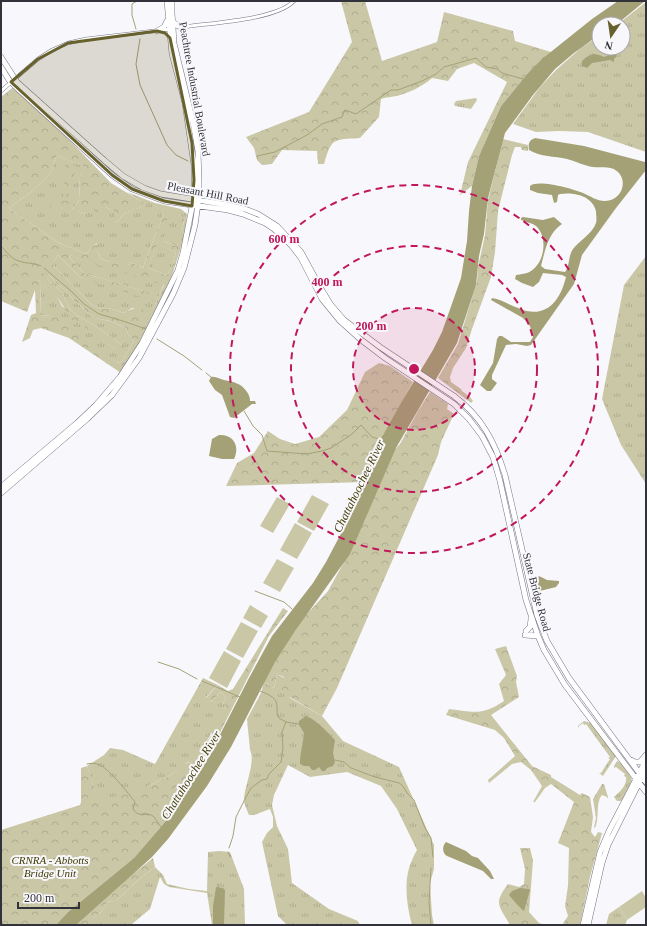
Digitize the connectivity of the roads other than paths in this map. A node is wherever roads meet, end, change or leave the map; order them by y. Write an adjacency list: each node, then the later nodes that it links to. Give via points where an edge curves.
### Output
1 (167, 1): 4 (highway, Peachtree Industrial Boulevard)
2 (172, 1): 4 (highway, Peachtree Industrial Boulevard)
3 (294, 1): 5 (street, via 280,11)
4 (170, 20): 5 (highway); 6 (highway, Peachtree Industrial Boulevard); 7 (highway, via 166,26)
5 (183, 27): 6 (street)
6 (171, 29): 7 (street); 8 (highway, Peachtree Industrial Boulevard); 13 (highway, Peachtree Industrial Boulevard, via 197,143 199,181)
7 (157, 30): 8 (highway, via 166,33); 11 (street, via 77,40 45,54)
8 (170, 38): 13 (highway, Peachtree Industrial Boulevard, via 192,143)
9 (1, 57): 11 (highway, Pleasant Hill Road)
10 (1, 66): 11 (highway, Pleasant Hill Road)
11 (13, 80): 12 (street); 13 (highway, Pleasant Hill Road, via 123,176 155,192); 14 (highway, Pleasant Hill Road, via 119,181 152,198)
12 (1, 91)
13 (196, 200): 14 (highway, Peachtree Industrial Boulevard); 16 (highway, Pleasant Hill Road, via 245,209 277,226 301,252 320,287)
14 (195, 206): 15 (highway, Pleasant Hill Road, via 243,214 274,229 301,258); 19 (highway, Peachtree Industrial Boulevard, via 176,277 129,364 96,405); 20 (highway, Peachtree Industrial Boulevard, via 193,236 181,276 132,369 95,412)
15 (322, 299): 16 (highway, via 340,319); 18 (highway, Pleasant Hill Road, via 340,321 360,339)
16 (344, 320): 17 (highway, Pleasant Hill Road)
17 (439, 386): 24 (highway, State Bridge Road, via 464,404 483,425 492,440 505,475 538,614 547,641 569,678)
18 (434, 390): 21 (highway, State Bridge Road, via 469,419 493,457)
19 (1, 487)
20 (1, 493)
21 (531, 618): 22 (highway, State Bridge Road); 22 (highway, via 531,625 526,633)
22 (538, 636): 28 (highway, State Bridge Road, via 551,664 565,685)
23 (646, 755): 24 (highway, via 640,762)
24 (629, 759): 27 (highway, State Bridge Road)
25 (646, 760): 27 (highway)
26 (646, 769): 27 (highway)
27 (641, 774): 28 (highway); 29 (highway, State Bridge Road)
28 (637, 781): 30 (highway, State Bridge Road); 31 (highway); 32 (highway, via 608,831 600,852)
29 (646, 782)
30 (646, 793): 31 (highway, via 638,793)
31 (631, 799): 33 (highway, via 602,863)
32 (583, 925)
33 (588, 925)

